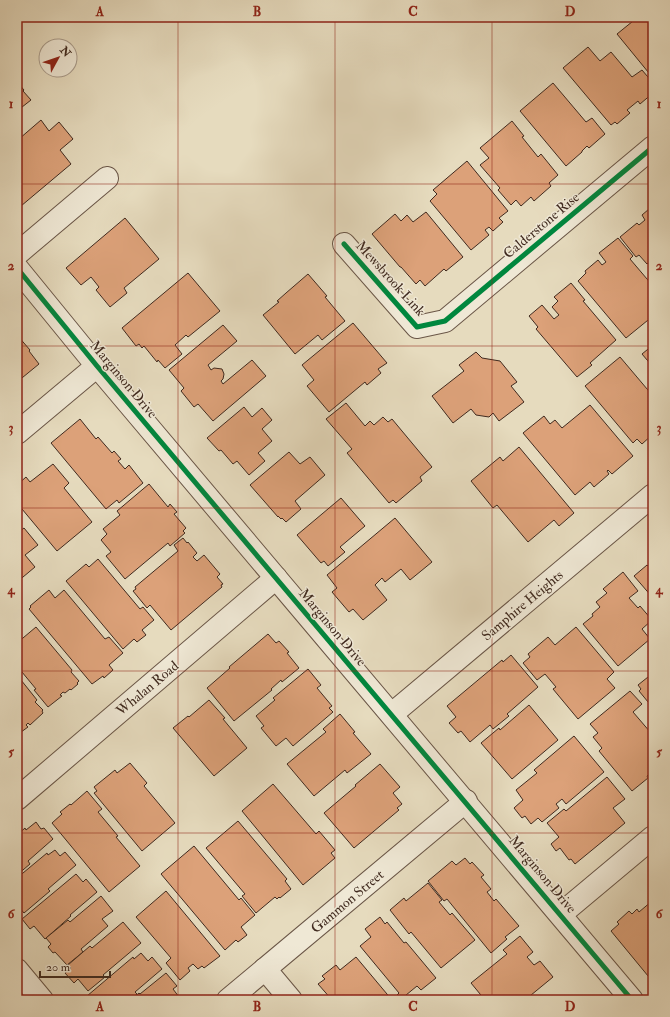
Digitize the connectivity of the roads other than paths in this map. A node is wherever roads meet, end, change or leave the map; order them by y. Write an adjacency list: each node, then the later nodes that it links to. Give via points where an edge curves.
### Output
1 (653, 147): 6 (street, Calderstone Rise)
2 (107, 178): 4 (street)
3 (344, 244): 6 (street, Mewsbrook Link, via 417,327)
4 (17, 254)
5 (17, 268): 7 (street, Marginson Drive)
6 (445, 322)
7 (97, 366): 8 (street); 10 (street, Marginson Drive)
8 (17, 433)
9 (653, 495): 11 (street, Samphire Heights)
10 (276, 578): 11 (street, Marginson Drive); 12 (street, Whalan Road)
11 (392, 714): 13 (street, Marginson Drive)
12 (17, 799)
13 (466, 801): 15 (street, Marginson Drive); 17 (street, Gammon Street)
14 (653, 837): 15 (street)
15 (561, 914): 21 (street, Marginson Drive)
16 (17, 970): 18 (street)
17 (265, 970): 19 (street, Gammon Street); 20 (street)
18 (42, 1000)
19 (228, 1000)
20 (291, 1000)
21 (632, 1000)

